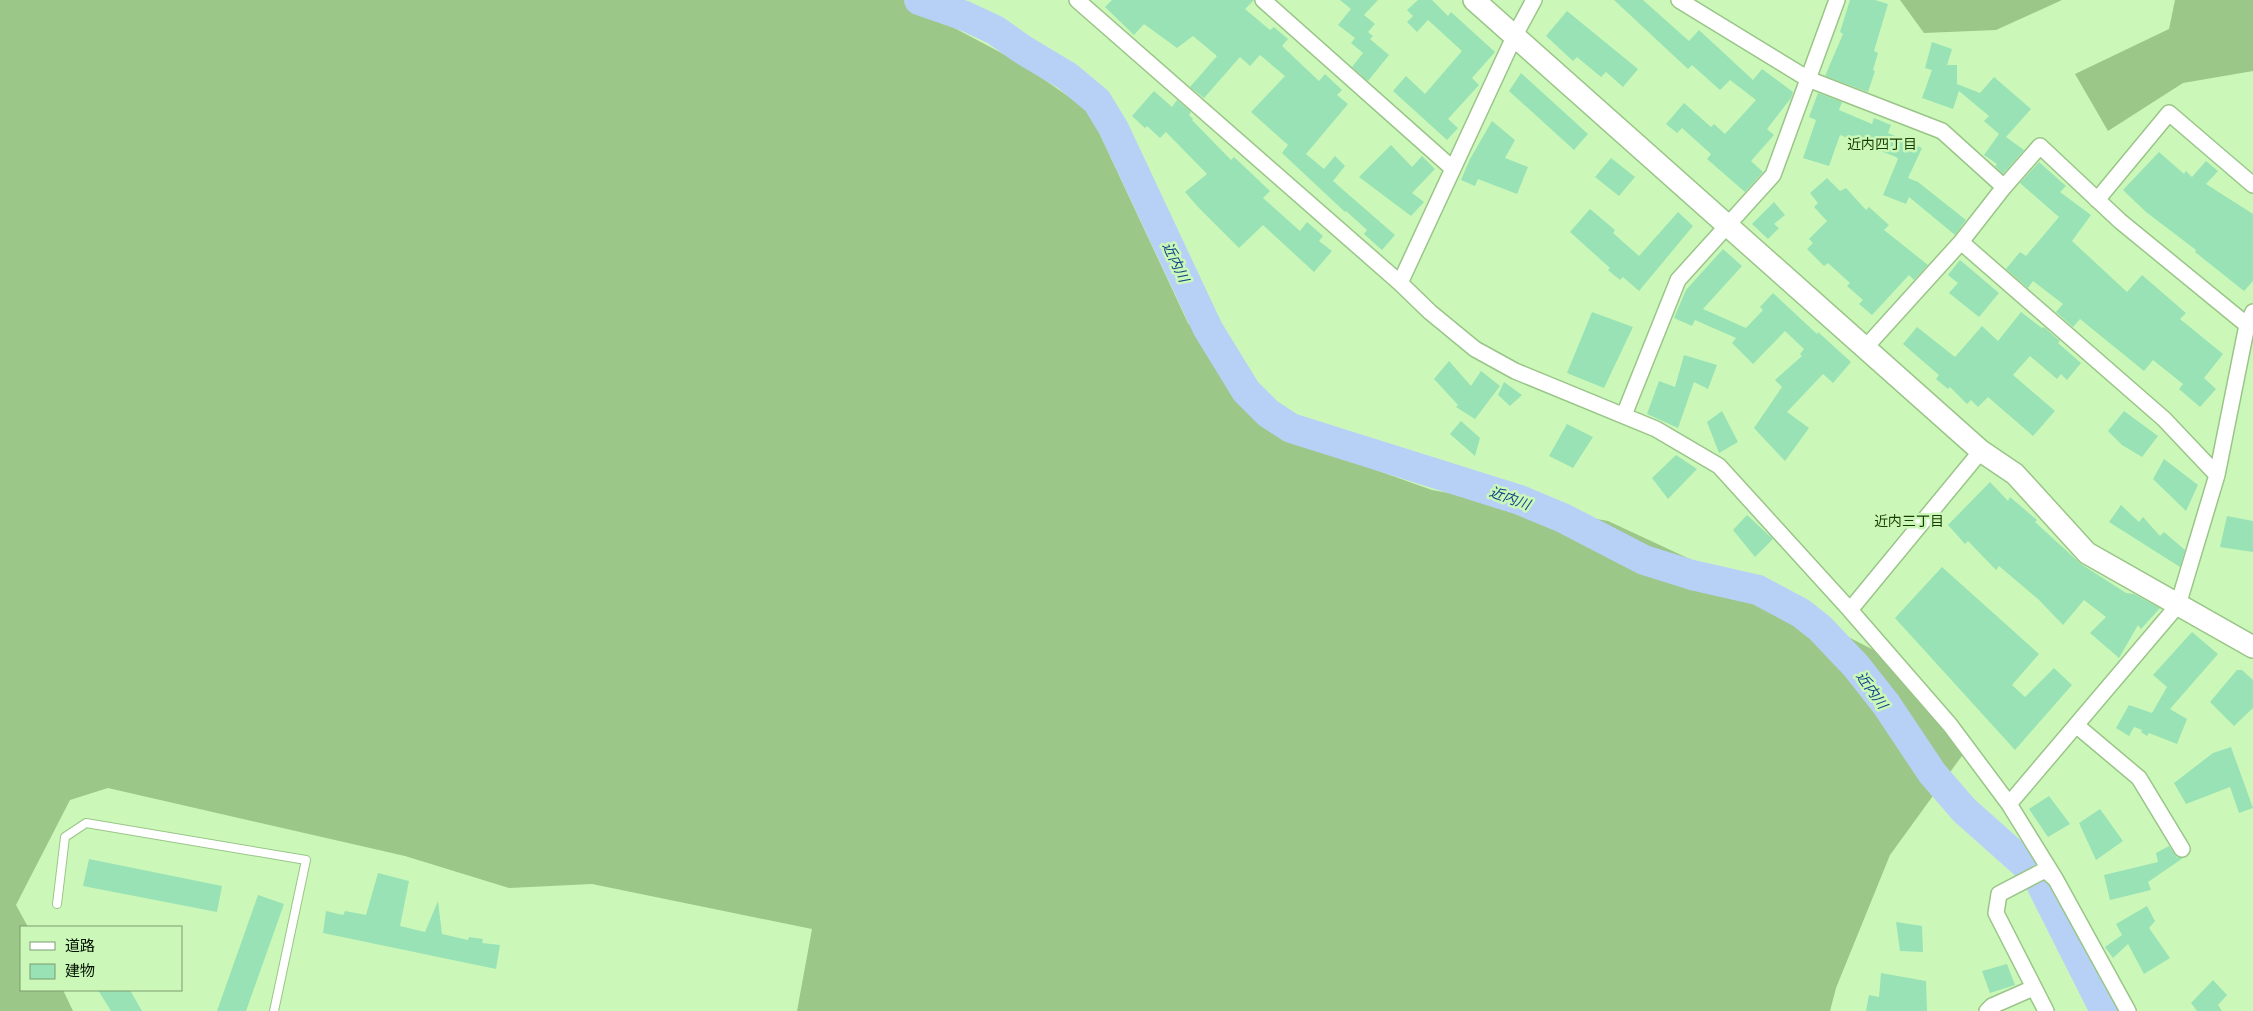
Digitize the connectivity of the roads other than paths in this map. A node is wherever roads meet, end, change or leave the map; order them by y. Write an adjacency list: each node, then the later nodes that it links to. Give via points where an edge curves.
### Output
1 (1077, 0): 15 (street)
2 (1263, 0): 9 (street)
3 (1474, 0): 7 (street)
4 (1534, 0): 7 (street)
5 (1679, 0): 8 (street)
6 (1837, 0): 8 (street)
7 (1515, 35): 9 (street); 13 (street)
8 (1808, 79): 11 (street, via 1942,131); 13 (street, via 1773,174)
9 (1452, 168): 15 (street)
10 (2253, 184): 12 (street, via 2169,113)
11 (2004, 187): 12 (street, via 2040,146); 14 (street)
12 (2097, 200): 16 (street)
13 (1727, 224): 17 (street); 18 (street, via 1678,280)
14 (1961, 242): 17 (street); 20 (street, via 2164,419)
15 (1400, 283): 18 (street, via 1475,349 1515,371)
16 (2250, 319): 20 (street)
17 (1865, 348): 19 (street)
18 (1624, 415): 22 (street, via 1656,428 1719,466)
19 (1981, 451): 21 (street, via 2015,474 2087,553); 22 (street)
20 (2217, 475): 21 (street)
21 (2178, 605): 23 (street); 24 (street)
22 (1850, 610): 25 (street, via 1950,725)
23 (2253, 647)
24 (2076, 725): 25 (street); 26 (street, via 2139,778)
25 (2008, 804): 27 (street)
26 (2182, 849)
27 (2050, 875): 29 (street, via 1999,894 1996,913); 33 (street)
28 (57, 904): 30 (lane, via 66,837 86,823 306,860)
29 (2034, 988): 31 (street); 32 (street)
30 (274, 1011)
31 (1987, 1011)
32 (2046, 1011)
33 (2128, 1011)

